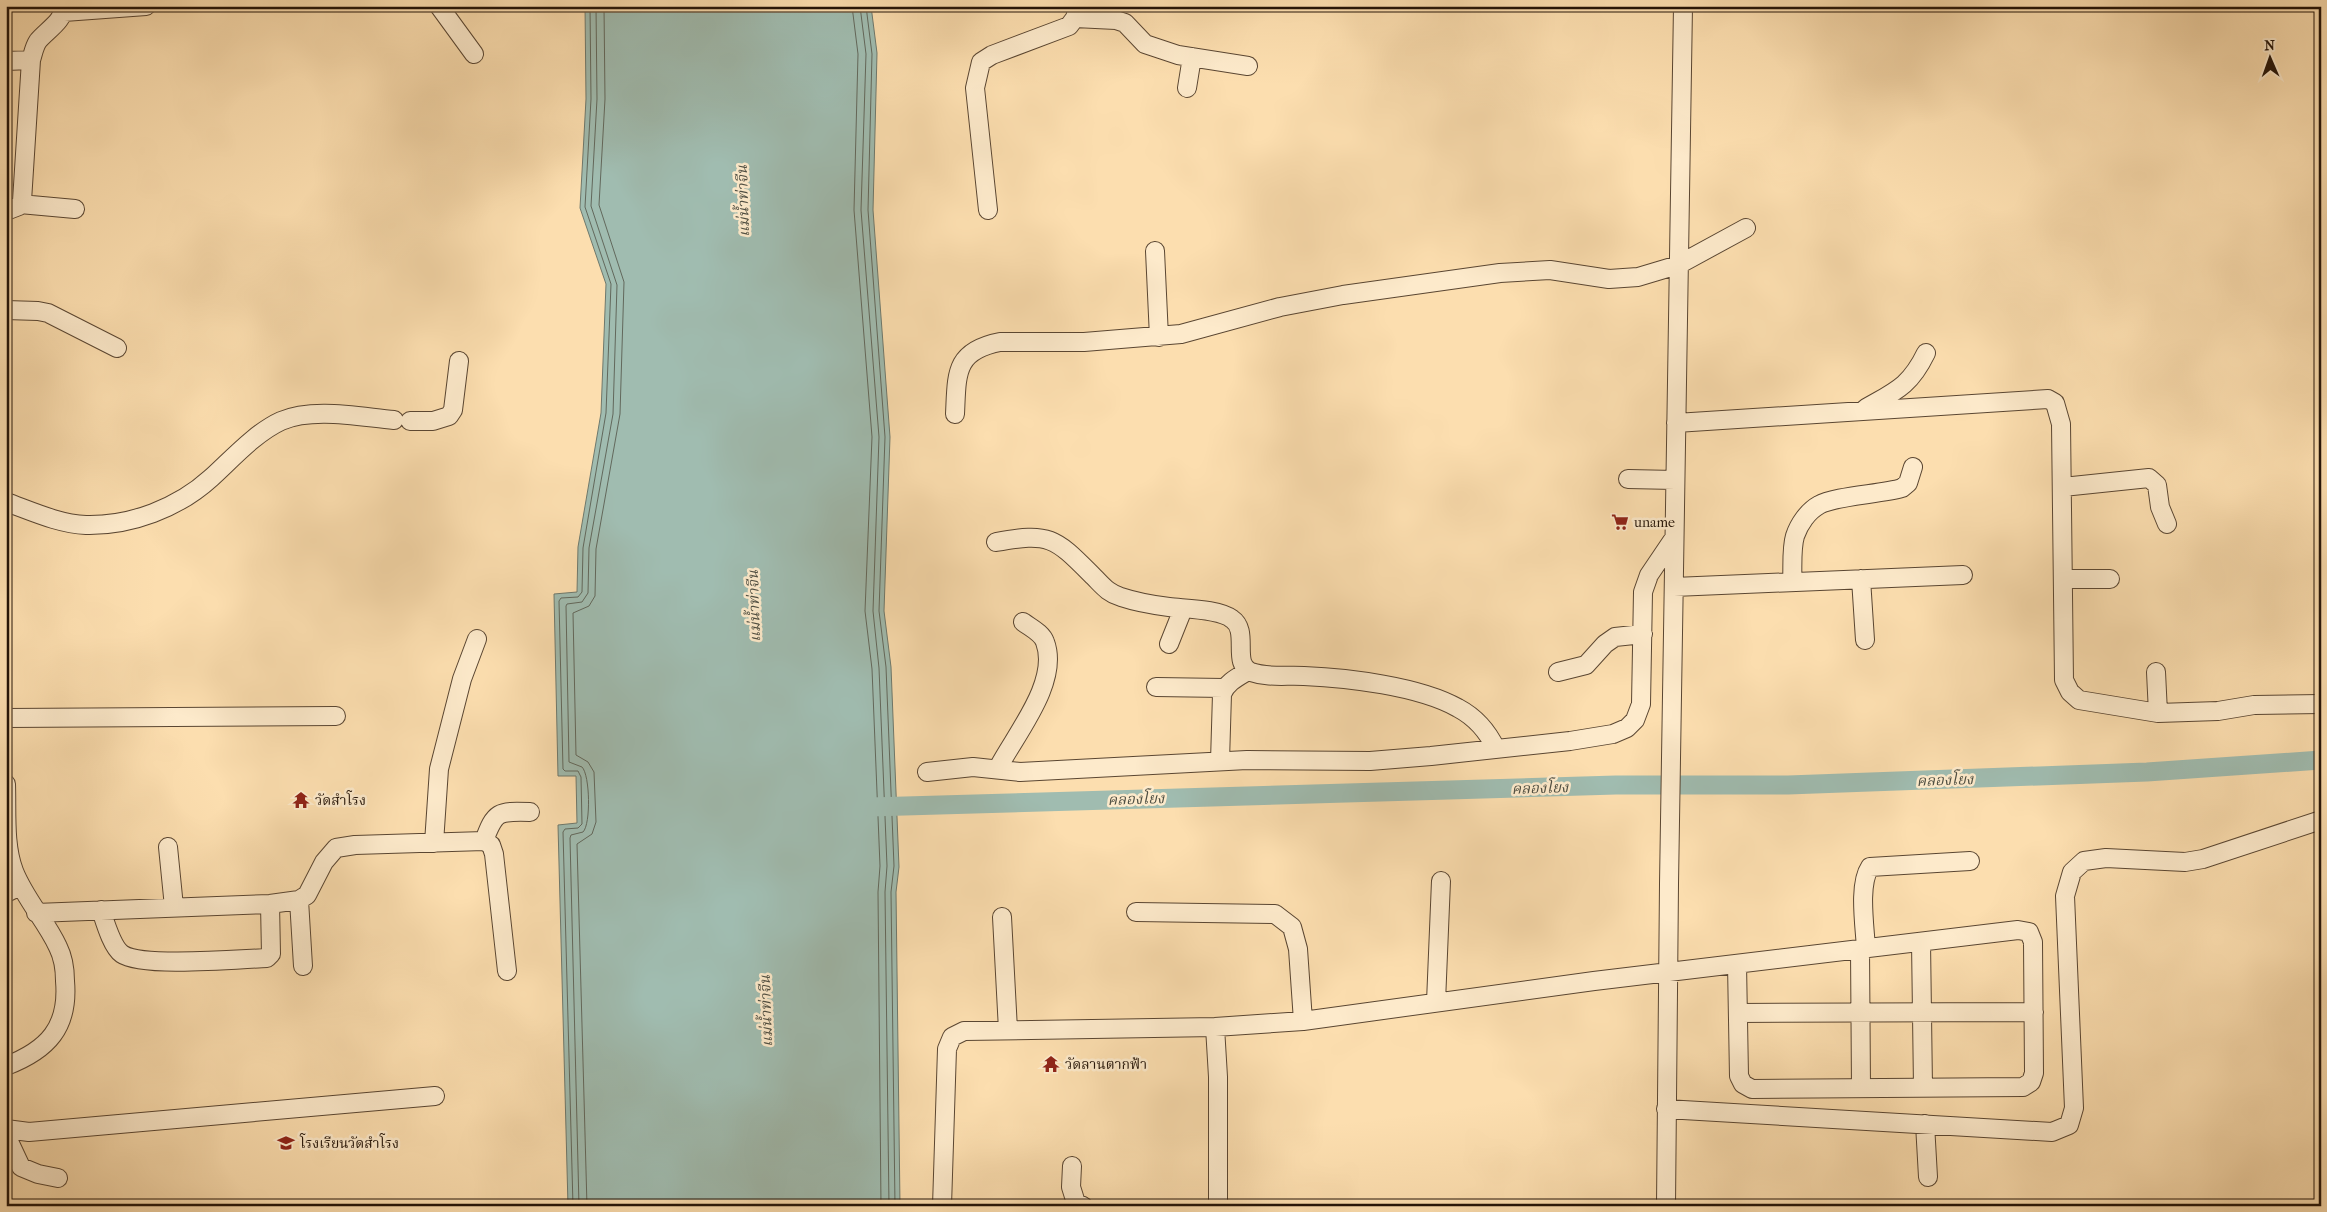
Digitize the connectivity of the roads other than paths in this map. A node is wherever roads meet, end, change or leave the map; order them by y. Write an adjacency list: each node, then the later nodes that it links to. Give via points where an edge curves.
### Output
1 (146, 6): 4 (street)
2 (439, 6): 6 (street)
3 (1683, 6): 17 (street)
4 (64, 9): 8 (street, via 60,20 36,44)
5 (1076, 12): 7 (street, via 1125,23 1146,44); 14 (street, via 1069,26 981,62 975,88)
6 (474, 54)
7 (1192, 57): 10 (street); 11 (street)
8 (31, 60): 9 (street); 12 (street)
9 (6, 61)
10 (1248, 66)
11 (1187, 88)
12 (13, 208): 13 (street)
13 (75, 209)
14 (988, 210)
15 (1746, 228): 17 (street)
16 (1155, 251): 19 (street)
17 (1678, 265): 19 (street, via 1622,279 1550,270 1500,273 1280,307); 25 (street)
18 (6, 310): 20 (street, via 48,313)
19 (1159, 337): 24 (street, via 1084,342 1000,342 978,347 963,361 957,378)
20 (117, 348)
21 (1926, 353): 23 (street, via 1909,381)
22 (459, 361): 30 (street, via 453,410 449,416 432,421 402,421 303,414 281,421 260,435 200,488 149,515 86,525 43,516)
23 (1863, 410): 25 (street); 29 (street, via 2048,399 2055,403 2062,424)
24 (955, 414)
25 (1676, 423): 28 (street)
26 (1913, 467): 38 (street, via 1908,483 1902,488 1832,501 1809,513 1795,537)
27 (1628, 479): 28 (street)
28 (1675, 480): 32 (street)
29 (2063, 487): 31 (street, via 2149,478 2157,485 2160,507); 36 (street)
30 (6, 502)
31 (2167, 524)
32 (1674, 538): 39 (street); 42 (street, via 1649,575 1643,592)
33 (996, 542): 40 (street, via 1028,536 1042,537 1061,545 1107,591 1121,597)
34 (1963, 575): 35 (street)
35 (1861, 579): 38 (street); 44 (street)
36 (2063, 579): 37 (street); 52 (street, via 2064,680 2070,692 2080,700)
37 (2110, 579)
38 (1792, 582): 39 (street)
39 (1674, 587): 81 (street)
40 (1182, 609): 45 (street); 46 (street, via 1218,613 1232,619 1241,630 1242,663)
41 (1023, 622): 57 (street, via 1038,632 1045,642 1048,662 1042,691)
42 (1643, 634): 47 (street, via 1615,637 1586,665); 55 (street, via 1642,704 1635,720 1627,728 1613,734 1570,741)
43 (478, 639): 64 (street, via 462,679 439,769)
44 (1865, 640)
45 (1169, 644)
46 (1248, 671): 50 (street); 55 (street, via 1264,676 1351,680 1439,698 1475,720 1489,734)
47 (1558, 672)
48 (2156, 672): 52 (street)
49 (1156, 687): 50 (street)
50 (1224, 688): 56 (street)
51 (2321, 704): 52 (street, via 2254,705 2218,711)
52 (2158, 713)
53 (336, 716): 54 (street)
54 (6, 718)
55 (1496, 749): 56 (street, via 1370,761)
56 (1220, 761): 57 (street, via 1029,771)
57 (998, 768): 58 (street)
58 (927, 772)
59 (6, 784): 61 (street)
60 (530, 812): 63 (street, via 500,813 491,822)
61 (7, 813): 68 (street, via 14,870)
62 (2321, 820): 95 (street, via 2203,859 2185,862 2106,858 2084,861 2072,872 2066,896 2074,1108 2069,1125 2052,1132)
63 (484, 841): 64 (street); 80 (street, via 491,845 494,854)
64 (434, 843): 69 (street, via 336,848)
65 (168, 847): 71 (street)
66 (1970, 861): 77 (street, via 1870,867 1865,874)
67 (1440, 881): 82 (street)
68 (13, 890): 74 (street)
69 (299, 900): 70 (street); 79 (street)
70 (270, 904): 71 (street); 72 (street, via 271,954 267,958 144,961 122,954 109,934)
71 (174, 907): 72 (street)
72 (101, 910): 74 (street)
73 (1136, 912): 87 (street, via 1275,914 1292,927 1298,949)
74 (36, 913): 90 (street, via 58,948 65,973 64,1014 54,1034 41,1047 28,1057)
75 (1002, 917): 89 (street)
76 (1921, 942): 77 (street); 83 (street, via 2018,930 2029,932 2033,942); 85 (street)
77 (1863, 949): 78 (street); 84 (street)
78 (1737, 964): 81 (street); 86 (street)
79 (303, 966)
80 (507, 971)
81 (1668, 973): 82 (street); 94 (street)
82 (1436, 1002): 87 (street)
83 (2034, 1012): 85 (street); 91 (street, via 2034,1072 2031,1082 2024,1086)
84 (1861, 1013): 85 (street); 86 (street); 92 (street)
85 (1922, 1013): 91 (street)
86 (1738, 1014): 92 (street, via 1739,1076 1743,1084 1752,1089)
87 (1303, 1021): 88 (street)
88 (1214, 1027): 89 (street); 104 (street, via 1218,1077)
89 (1008, 1030): 101 (street, via 964,1031 952,1037 947,1049)
90 (6, 1066)
91 (1923, 1087): 92 (street)
92 (1861, 1088)
93 (435, 1096): 96 (street, via 29,1132)
94 (1666, 1109): 95 (street); 105 (street)
95 (1925, 1124): 99 (street)
96 (6, 1129)
97 (6, 1135): 100 (street, via 21,1167)
98 (1072, 1166): 102 (street, via 1071,1187 1076,1203)
99 (1928, 1177)
100 (58, 1178)
101 (942, 1206)
102 (1083, 1206)
103 (1206, 1206): 104 (street)
104 (1218, 1206)
105 (1666, 1206)

